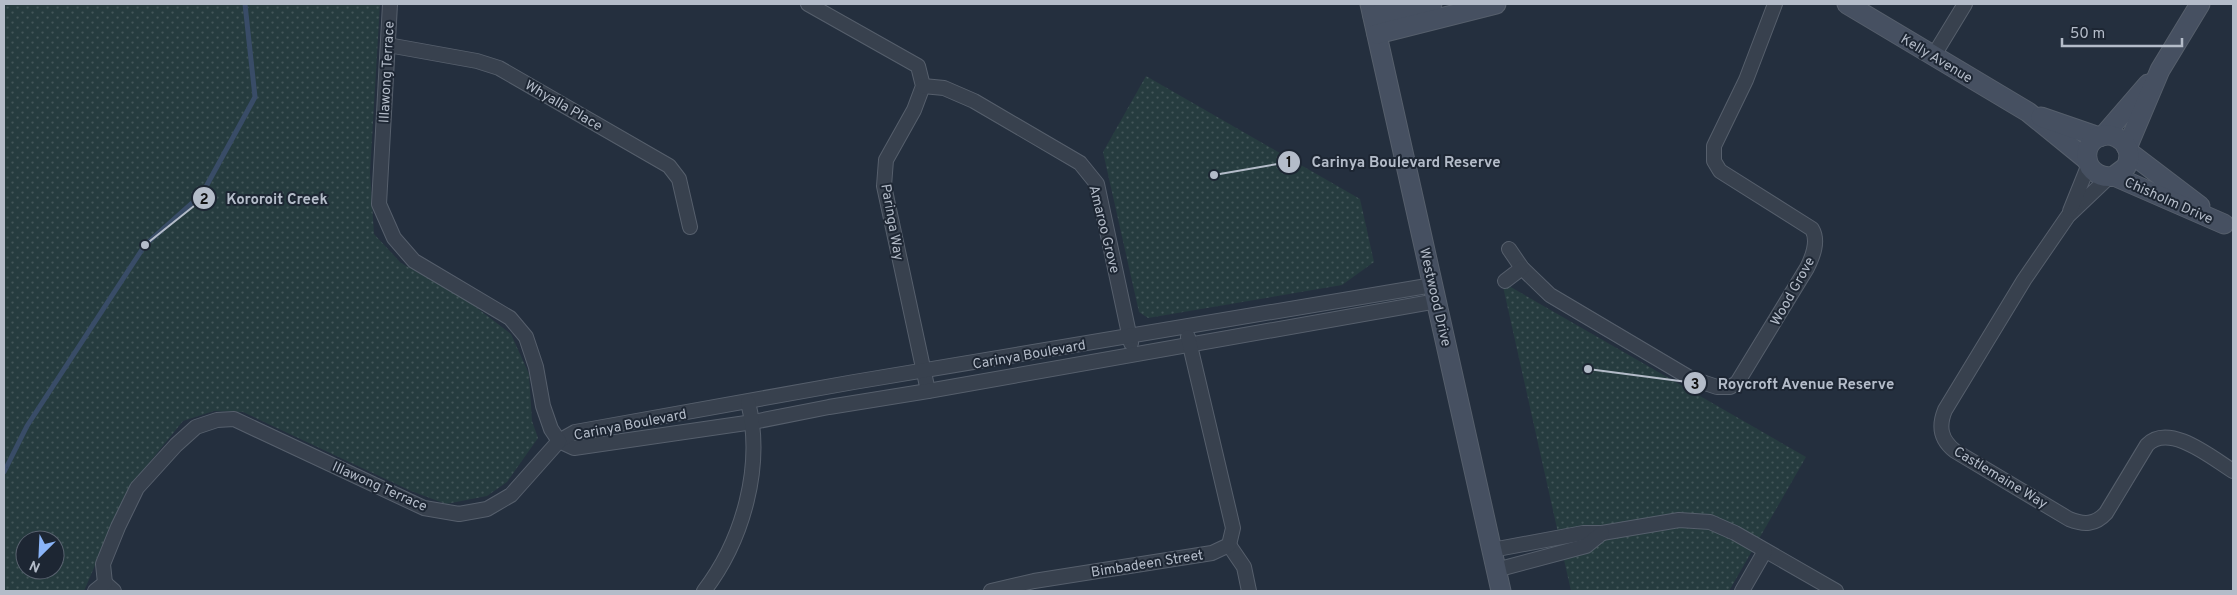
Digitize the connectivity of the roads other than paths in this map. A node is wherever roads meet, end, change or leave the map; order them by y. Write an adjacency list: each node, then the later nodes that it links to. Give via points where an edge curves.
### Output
1 (390, 4): 10 (street, Illawong Terrace)
2 (808, 4): 13 (street, via 918,66)
3 (1432, 4): 9 (street)
4 (1496, 4): 9 (street)
5 (1775, 4): 23 (street, Wood Grove, via 1746,80 1717,138 1713,156 1720,171 1812,229 1815,248 1807,268 1737,383 1717,387 1690,378 1564,304 1542,289)
6 (1847, 4): 11 (street, Kelly Avenue)
7 (1965, 4): 11 (street)
8 (2200, 4): 12 (street)
9 (1373, 18): 25 (street, Westwood Drive)
10 (388, 45): 20 (street, Whyalla Place, via 499,68 669,166 679,179); 34 (street, Illawong Terrace, via 379,204 394,238 414,261 510,318 526,337 550,429)
11 (1934, 55): 14 (street, Kelly Avenue)
12 (2160, 70): 15 (street); 16 (street)
13 (923, 86): 27 (street, Amaroo Grove, via 944,88 974,101 1080,162 1097,184); 30 (street, Paringa Way, via 914,110 886,160 884,186)
14 (2028, 112): 15 (street, Kelly Avenue); 17 (street, Kelly Avenue)
15 (2101, 136): 16 (street, via 2119,138); 17 (street, via 2090,144)
16 (2128, 150): 18 (street, via 2126,167); 21 (street, Chisholm Drive)
17 (2088, 162): 18 (street, via 2097,174); 19 (street, Castlemaine Way)
18 (2112, 176): 19 (street, Castlemaine Way); 21 (street, Chisholm Drive)
19 (2068, 216): 35 (street, Castlemaine Way, via 2024,280 1945,410 1941,430 1946,443 2065,516 2085,524 2097,521 2106,513 2147,445 2155,438 2164,436 2180,440)
20 (690, 227)
21 (2228, 227)
22 (1509, 249): 23 (street, Wood Grove)
23 (1522, 268): 24 (street)
24 (1505, 282)
25 (1435, 293): 26 (street, Carinya Boulevard); 28 (street, Carinya Boulevard); 38 (street, Westwood Drive)
26 (1186, 327): 27 (street, Carinya Boulevard); 28 (street)
27 (1130, 336): 29 (street, Amaroo Grove); 30 (street, Carinya Boulevard)
28 (1190, 345): 29 (street, Carinya Boulevard); 37 (street, via 1233,528)
29 (1133, 355): 31 (street, Carinya Boulevard)
30 (924, 372): 31 (street, Paringa Way); 32 (street, Carinya Boulevard)
31 (928, 391): 33 (street, Carinya Boulevard)
32 (748, 402): 33 (street); 34 (street, Carinya Boulevard, via 575,432)
33 (753, 422): 34 (street, Carinya Boulevard, via 574,448); 43 (street, via 750,483 735,539)
34 (559, 441): 42 (street, Illawong Terrace, via 511,495 487,509 459,514 424,508 234,420 217,420 196,427 137,488 104,564)
35 (2233, 471)
36 (1602, 533): 38 (street, via 1583,533); 39 (street, via 1679,520 1710,522); 40 (street, via 1586,546)
37 (1230, 545): 41 (street, Bimbadeen Street, via 1212,553); 45 (street, via 1244,567)
38 (1492, 550): 40 (street, Westwood Drive)
39 (1766, 551): 47 (street); 48 (street)
40 (1496, 570): 46 (street, Westwood Drive)
41 (1035, 586): 44 (street, Bimbadeen Street)
42 (105, 588)
43 (704, 591)
44 (991, 591)
45 (1249, 591)
46 (1501, 591)
47 (1742, 591)
48 (1836, 591)

